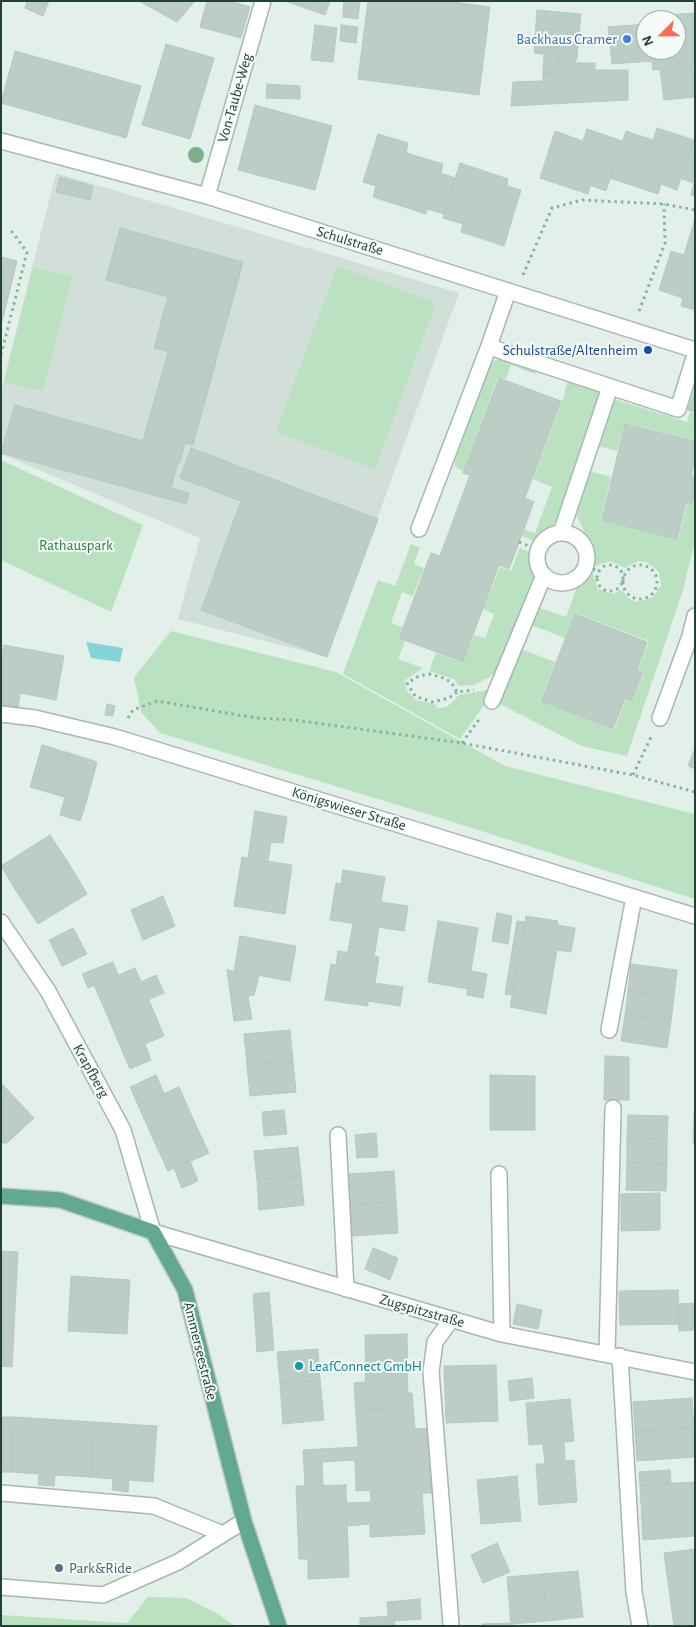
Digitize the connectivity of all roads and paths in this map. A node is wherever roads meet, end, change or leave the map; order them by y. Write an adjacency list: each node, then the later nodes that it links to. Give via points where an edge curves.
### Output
1 (263, 1): 3 (street, Von-Taube-Weg)
2 (1, 141): 3 (street, Schulstraße)
3 (207, 196): 7 (street, Schulstraße)
4 (664, 204): 5 (path); 7 (path, via 582,200 552,208); 8 (path, via 665,243)
5 (695, 210)
6 (10, 229): 11 (path, via 27,252)
7 (512, 292): 8 (street, Schulstraße); 9 (street)
8 (632, 330): 10 (street, Schulstraße)
9 (489, 346): 13 (street); 14 (street)
10 (695, 350)
11 (1, 355)
12 (695, 355): 13 (street, via 678,409)
13 (610, 387): 15 (street)
14 (419, 529)
15 (561, 533): 17 (street, via 549,536); 18 (street, via 577,537 584,545)
16 (519, 542): 17 (path)
17 (538, 550): 19 (street, via 536,559)
18 (593, 569): 19 (street, via 561,584); 20 (path, via 614,565 619,569); 20 (path, via 606,590 613,590)
19 (544, 575): 23 (street)
20 (622, 582): 20 (path, via 629,595 643,599 650,595 657,582 651,568 644,565 629,568)
21 (695, 616): 22 (street)
22 (692, 637): 27 (street)
23 (505, 673): 24 (path, via 492,683); 25 (street)
24 (457, 692): 24 (path, via 451,682 441,677 419,676 408,683 415,696 432,702 450,698)
25 (492, 701): 29 (path)
26 (1, 714): 28 (street, Königswieser Straße, via 35,718)
27 (660, 718): 30 (path)
28 (115, 737): 29 (path, via 133,710 157,701 256,718 294,720); 32 (street, Königswieser Straße)
29 (462, 743): 30 (path)
30 (633, 775): 31 (path)
31 (695, 792)
32 (634, 897): 33 (street, Königswieser Straße); 35 (street)
33 (695, 916)
34 (1, 922): 40 (street, Krapfberg, via 48,991 123,1130)
35 (610, 1030)
36 (613, 1108): 44 (street)
37 (338, 1135): 41 (street)
38 (499, 1174): 43 (street)
39 (1, 1196): 40 (main road, via 60,1200)
40 (153, 1232): 41 (street, Zugspitzstraße); 47 (main road, Ammerseestraße, via 184,1290)
41 (346, 1289): 42 (street, Zugspitzstraße)
42 (451, 1320): 43 (street, Zugspitzstraße); 50 (street, via 435,1342 431,1372)
43 (502, 1334): 44 (street, Zugspitzstraße)
44 (614, 1355): 45 (street, Zugspitzstraße); 52 (street, via 634,1592)
45 (695, 1372)
46 (1, 1493): 48 (street, via 154,1506)
47 (244, 1521): 48 (street); 51 (main road, Ammerseestraße)
48 (223, 1534): 49 (street, via 178,1562 103,1595)
49 (1, 1587)
50 (451, 1624)
51 (279, 1626)
52 (640, 1626)

